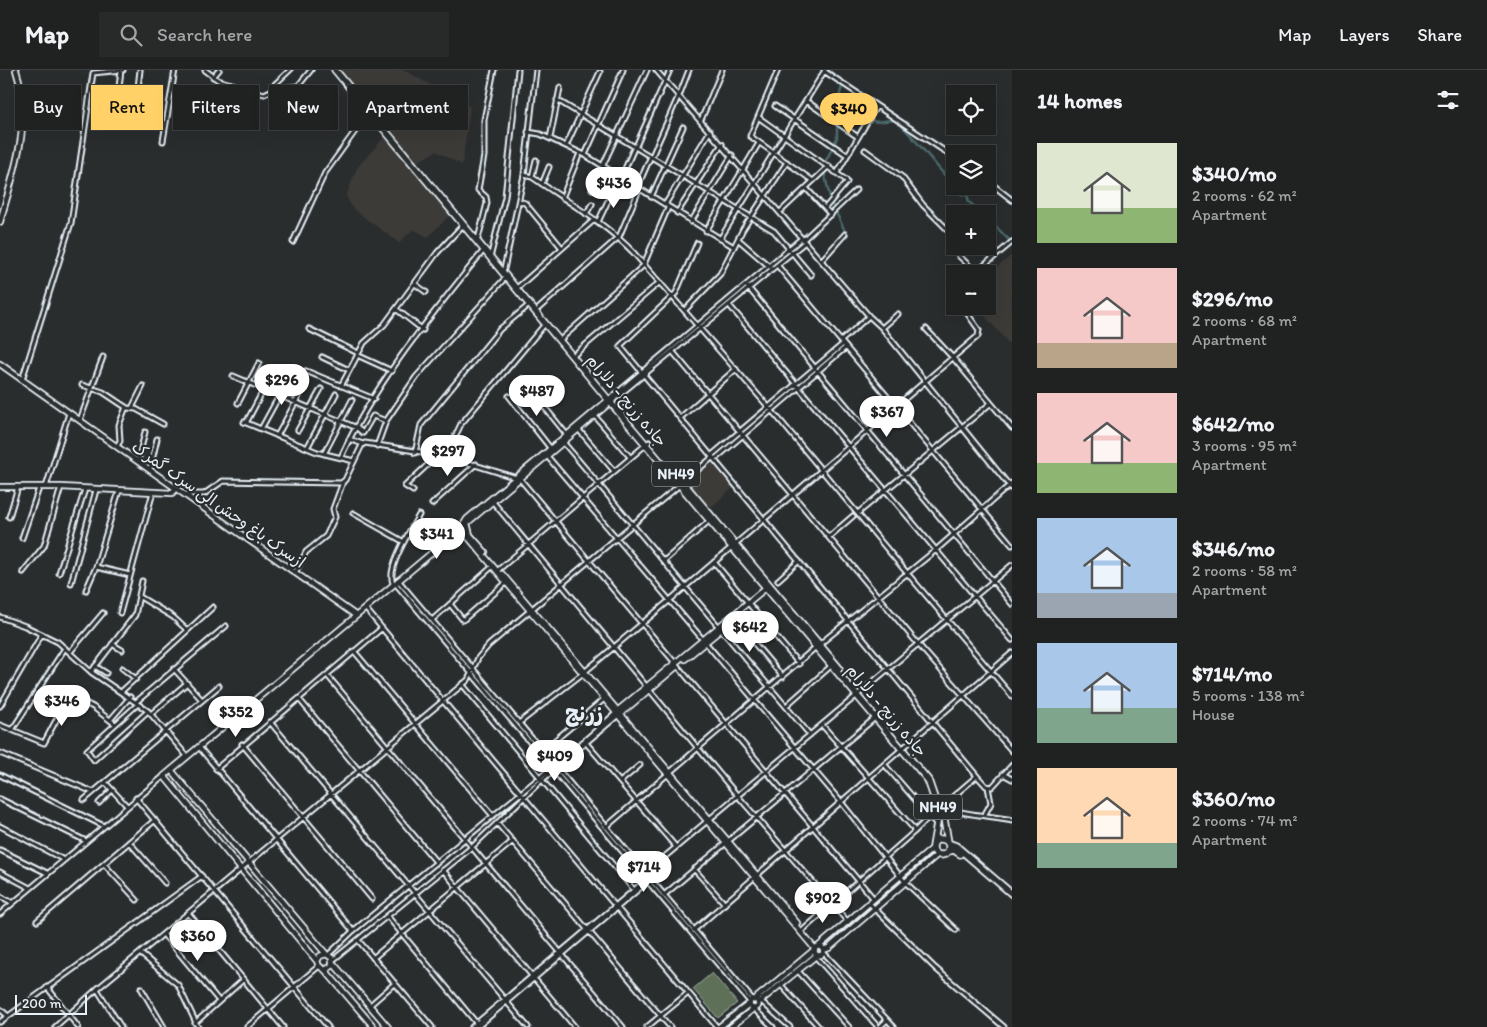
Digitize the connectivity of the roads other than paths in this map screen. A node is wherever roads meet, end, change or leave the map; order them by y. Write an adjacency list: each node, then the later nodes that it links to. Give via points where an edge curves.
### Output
1 (16, 70): 103 (main road, via 22,104 22,129 12,184)
2 (122, 70): 24 (street); 173 (street, via 93,73 71,223)
3 (140, 70): 25 (street)
4 (175, 70): 50 (street)
5 (205, 70): 22 (street)
6 (219, 70): 22 (street)
7 (290, 70): 26 (street)
8 (312, 70): 27 (street)
9 (335, 70): 28 (highway, جاده زرنج - دلارام / NH49)
10 (494, 70): 110 (street, via 484,120 484,156 478,190 487,202)
11 (518, 70): 122 (street, via 504,197)
12 (536, 70): 45 (street)
13 (623, 70): 40 (street)
14 (647, 70): 46 (street)
15 (656, 70): 23 (street)
16 (670, 70): 23 (street)
17 (689, 70): 31 (street)
18 (722, 70): 39 (street)
19 (778, 70): 37 (street)
20 (824, 70): 33 (street); 35 (street)
21 (600, 72): 36 (street)
22 (213, 77): 30 (street, via 264,94)
23 (666, 80): 31 (street); 54 (street)
24 (120, 85)
25 (138, 85)
26 (275, 85)
27 (299, 85)
28 (348, 86)
29 (560, 88): 32 (street)
30 (269, 92)
31 (679, 95): 39 (street); 61 (street)
32 (557, 100): 36 (street); 48 (street)
33 (806, 101): 38 (street); 49 (street)
34 (776, 106): 38 (street)
35 (876, 106): 49 (street); 57 (street)
36 (580, 114): 40 (street); 53 (street)
37 (758, 117): 47 (street); 51 (street, via 750,136)
38 (795, 118): 47 (street); 59 (street)
39 (701, 120): 44 (street)
40 (599, 124): 46 (street); 60 (street)
41 (683, 127): 65 (street)
42 (355, 130): 114 (street, via 324,173)
43 (385, 130): 67 (highway, جاده زرنج - دلارام / NH49)
44 (710, 131): 52 (street); 73 (street)
45 (528, 132): 48 (street); 72 (street)
46 (618, 135): 54 (street); 69 (street)
47 (784, 136): 56 (street); 66 (street)
48 (550, 138): 53 (street)
49 (858, 138): 59 (street)
50 (163, 141)
51 (759, 143): 56 (street); 70 (street)
52 (722, 144): 62 (street); 78 (street)
53 (566, 146): 58 (street)
54 (635, 146): 61 (street); 75 (street)
55 (865, 150): 106 (street, via 902,177)
56 (773, 152): 64 (street); 77 (street)
57 (946, 152)
58 (580, 153): 60 (street); 89 (street)
59 (847, 155): 71 (street)
60 (585, 156): 69 (street)
61 (652, 156): 65 (street); 84 (street)
62 (732, 156): 70 (street); 86 (street)
63 (536, 160): 74 (street)
64 (787, 162): 76 (street); 87 (street)
65 (666, 165): 73 (street); 88 (street)
66 (829, 166): 71 (street); 76 (street)
67 (416, 167): 105 (highway, جاده زرنج - دلارام / NH49); 110 (highway, جاده زرنج - دلارام / NH49)
68 (549, 167): 79 (street)
69 (603, 167): 75 (street); 83 (street)
70 (743, 168): 77 (street); 92 (street)
71 (837, 173): 95 (street, via 847,182)
72 (524, 175): 74 (street); 91 (street)
73 (683, 175): 78 (street); 94 (street, via 666,203)
74 (532, 177): 79 (street)
75 (621, 178): 84 (street)
76 (813, 181): 82 (street)
77 (755, 182): 87 (street); 96 (street)
78 (696, 183): 86 (street); 98 (street)
79 (542, 184): 89 (street)
80 (996, 187): 90 (street)
81 (614, 188): 102 (street)
82 (806, 188): 95 (street); 97 (street)
83 (592, 189)
84 (638, 189): 88 (street); 109 (street)
85 (856, 190): 100 (street)
86 (710, 192): 92 (street); 104 (street)
87 (766, 195): 97 (street); 101 (street)
88 (652, 197): 94 (street)
89 (562, 198): 99 (street)
90 (1012, 200)
91 (519, 201): 118 (street, via 525,203); 130 (street)
92 (723, 201): 96 (street); 107 (street)
93 (592, 204): 99 (street)
94 (668, 208): 98 (street); 125 (street)
95 (825, 208): 100 (street)
96 (738, 209): 101 (street); 111 (street)
97 (780, 212): 113 (street)
98 (677, 213): 104 (street)
99 (586, 214): 102 (street)
100 (831, 215): 113 (street)
101 (751, 218): 112 (street); 119 (street, via 774,231)
102 (596, 221): 109 (street); 118 (street)
103 (0, 222)
104 (691, 222): 107 (street)
105 (463, 225): 120 (highway, جاده زرنج - دلارام / NH49); 134 (street)
106 (946, 228)
107 (706, 231): 111 (street)
108 (845, 234): 124 (street)
109 (619, 237): 125 (street); 142 (street)
110 (478, 239): 122 (highway, جاده زرنج - دلارام / NH49)
111 (720, 239): 117 (street)
112 (739, 240): 117 (street); 129 (street)
113 (803, 240): 119 (street); 121 (street); 124 (street)
114 (293, 242)
115 (696, 243): 138 (street)
116 (1011, 243): 128 (street)
117 (734, 247): 143 (street, via 720,274)
118 (562, 248): 135 (street)
119 (790, 248): 121 (street); 129 (street)
120 (484, 250): 132 (highway, جاده زرنج - دلارام / NH49); 152 (street)
121 (793, 252): 126 (street); 131 (street)
122 (491, 254): 130 (highway, جاده زرنج - دلارام / NH49)
123 (959, 255): 127 (street)
124 (821, 261): 146 (street)
125 (644, 265): 133 (street); 153 (street)
126 (777, 265): 129 (street); 154 (street)
127 (968, 265)
128 (985, 265)
129 (771, 268): 136 (street)
130 (504, 270): 135 (highway, جاده زرنج - دلارام / NH49)
131 (811, 275)
132 (506, 277): 139 (highway, جاده زرنج - دلارام / NH49); 208 (street, via 416,377)
133 (660, 282): 138 (street); 157 (street)
134 (415, 284): 137 (street); 141 (street)
135 (518, 286): 142 (highway, جاده زرنج - دلارام / NH49)
136 (747, 287): 140 (street); 148 (street); 166 (street)
137 (426, 292)
138 (673, 295): 143 (street); 169 (street, via 620,346)
139 (529, 304): 147 (highway, جاده زرنج - دلارام / NH49); 233 (street, via 500,329 421,425)
140 (729, 305): 148 (street); 177 (street)
141 (396, 309): 152 (street); 156 (street)
142 (538, 310): 153 (highway, جاده زرنج - دلارام / NH49)
143 (685, 310): 148 (street)
144 (898, 314): 149 (street)
145 (968, 315): 160 (street, via 979,333)
146 (869, 316): 149 (street); 154 (street)
147 (545, 324): 192 (highway, جاده زرنج - دلارام / NH49); 237 (street, via 461,424)
148 (700, 327): 155 (street); 163 (street); 169 (street)
149 (882, 328): 175 (street)
150 (309, 329): 156 (street)
151 (926, 329): 160 (street)
152 (423, 330): 168 (street)
153 (561, 339): 157 (highway, جاده زرنج - دلارام / NH49)
154 (843, 344): 166 (street); 200 (street)
155 (673, 352): 170 (street); 186 (street)
156 (357, 354): 165 (street); 168 (street)
157 (575, 354): 192 (highway, جاده زرنج - دلارام / NH49)
158 (103, 357): 182 (street)
159 (322, 357): 165 (street)
160 (954, 359): 175 (street); 195 (street)
161 (0, 364): 173 (main road, ازسرک باغ وحش الی سرک گمرک)
162 (259, 364): 176 (street)
163 (736, 369): 186 (street); 196 (street)
164 (274, 370): 183 (street)
165 (349, 370): 181 (street)
166 (816, 370): 177 (street); 184 (street); 217 (street)
167 (306, 371): 181 (street)
168 (392, 371): 190 (street)
169 (643, 371): 170 (street); 192 (street)
170 (646, 375): 192 (street); 205 (street)
171 (233, 376): 176 (street)
172 (290, 376): 188 (street)
173 (22, 380): 202 (main road, ازسرک باغ وحش الی سرک گمرک)
174 (522, 380): 220 (street)
175 (927, 381): 200 (street); 210 (street)
176 (248, 382): 183 (street); 194 (street)
177 (796, 384): 184 (street); 196 (street)
178 (82, 385): 182 (street)
179 (305, 385): 193 (street)
180 (143, 386): 198 (street)
181 (341, 386): 190 (street)
182 (92, 388): 197 (street); 206 (street)
183 (264, 388): 188 (street); 213 (street, via 245,422)
184 (800, 388): 201 (street); 229 (street)
185 (321, 389): 199 (street)
186 (708, 392): 205 (street); 216 (street)
187 (336, 394): 203 (street)
188 (279, 395): 193 (street); 213 (street)
189 (509, 396): 231 (street)
190 (374, 399): 211 (street)
191 (352, 400): 207 (street)
192 (611, 400): 204 (main road); 220 (main road); 225 (highway, جاده زرنج - دلارام / NH49)
193 (295, 402): 199 (street); 221 (street)
194 (238, 403)
195 (991, 403): 210 (street); 212 (street)
196 (768, 406): 201 (street); 216 (street)
197 (126, 407): 198 (street); 227 (street, via 119,425 120,441)
198 (132, 408): 209 (street)
199 (310, 408): 203 (street); 214 (street)
200 (896, 408): 217 (street); 232 (street)
201 (772, 410): 219 (street); 246 (street)
202 (69, 413): 206 (main road, ازسرک باغ وحش الی سرک گمرک); 256 (street)
203 (326, 415): 207 (street); 230 (street)
204 (595, 416): 215 (main road); 239 (street)
205 (680, 418): 240 (street)
206 (80, 420): 227 (main road, ازسرک باغ وحش الی سرک گمرک)
207 (341, 421): 211 (street); 234 (street)
208 (386, 421): 211 (street, via 373,416 364,433); 228 (street)
209 (163, 424)
210 (962, 427): 232 (street); 252 (street)
211 (357, 428): 223 (street)
212 (1012, 428)
213 (261, 429): 221 (street)
214 (298, 430)
215 (579, 430): 224 (main road); 245 (street)
216 (740, 431): 219 (street); 240 (street)
217 (869, 431): 229 (street); 247 (street)
218 (145, 432): 241 (street)
219 (744, 434): 240 (street); 266 (street)
220 (567, 435): 231 (main road)
221 (277, 436): 230 (street)
222 (157, 439): 244 (street)
223 (350, 439): 226 (street); 236 (street)
224 (564, 442): 238 (main road); 251 (street)
225 (647, 443): 239 (street); 250 (highway, جاده زرنج - دلارام / NH49)
226 (363, 444): 228 (street); 242 (street)
227 (117, 446): 241 (main road, ازسرک باغ وحش الی سرک گمرک)
228 (377, 446): 233 (street)
229 (849, 448): 246 (street); 261 (street)
230 (307, 449): 234 (street)
231 (550, 449): 248 (main road)
232 (933, 451): 247 (street); 270 (street)
233 (415, 453): 235 (street)
234 (324, 454): 236 (street)
235 (438, 455): 237 (street); 263 (street, via 405,486)
236 (341, 456): 242 (street)
237 (446, 456): 243 (street)
238 (547, 456): 248 (main road); 267 (street)
239 (630, 457): 245 (street)
240 (713, 457): 250 (street); 276 (street)
241 (138, 461): 244 (main road, ازسرک باغ وحش الی سرک گمرک)
242 (354, 461): 249 (street)
243 (476, 464): 248 (street); 269 (street)
244 (150, 469): 258 (main road, ازسرک باغ وحش الی سرک گمرک)
245 (614, 471): 251 (street)
246 (822, 471): 266 (street); 272 (street)
247 (905, 474): 261 (street); 281 (street)
248 (518, 478): 268 (main road); 277 (street); 280 (main road, via 466,519)
249 (343, 482): 265 (street, via 224,482 204,494); 300 (street, via 333,510 335,517 326,536 306,552)
250 (681, 483): 278 (highway, جاده زرنج - دلارام / NH49); 279 (street); 287 (highway, جاده زرنج - دلارام / NH49)
251 (599, 484): 267 (street); 279 (street)
252 (1011, 486): 270 (street)
253 (0, 487): 254 (main road)
254 (18, 488): 255 (main road); 275 (street)
255 (39, 488): 256 (main road); 283 (street)
256 (46, 488): 257 (main road)
257 (61, 488): 259 (main road); 298 (street, via 45,545)
258 (176, 488): 264 (main road, via 172,493); 265 (main road, ازسرک باغ وحش الی سرک گمرک)
259 (85, 489): 260 (main road); 299 (street)
260 (96, 490): 262 (main road); 307 (street)
261 (886, 490): 272 (street); 289 (street)
262 (119, 491): 264 (main road); 296 (street)
263 (413, 491)
264 (153, 492): 302 (street)
265 (186, 494): 300 (main road, ازسرک باغ وحش الی سرک گمرک)
266 (794, 494): 276 (street); 282 (street)
267 (582, 497): 277 (street); 284 (street)
268 (493, 502): 280 (main road); 286 (street)
269 (432, 504)
270 (982, 510): 281 (street); 288 (street)
271 (353, 513): 285 (street)
272 (858, 513): 301 (street)
273 (419, 515): 285 (street)
274 (853, 516): 282 (street)
275 (9, 517)
276 (765, 520): 287 (street); 292 (street)
277 (555, 521): 286 (street); 290 (street)
278 (709, 521): 287 (highway, جاده زرنج - دلارام / NH49); 291 (street)
279 (633, 524): 284 (street); 291 (street)
280 (464, 526): 295 (main road, via 468,537); 297 (main road); 306 (main road)
281 (953, 534): 289 (street); 305 (street)
282 (830, 536): 314 (street)
283 (22, 538)
284 (617, 538): 290 (street); 316 (street)
285 (404, 542): 306 (street, via 391,578)
286 (527, 543): 297 (street); 309 (street)
287 (733, 545): 293 (street); 311 (highway, جاده زرنج - دلارام / NH49)
288 (1012, 545)
289 (936, 550): 301 (street); 315 (street)
290 (590, 561): 309 (street); 331 (street)
291 (664, 561): 310 (street)
292 (799, 561): 303 (street); 329 (street)
293 (714, 562): 310 (street); 318 (street)
294 (1012, 564): 305 (street)
295 (493, 566): 297 (main road); 317 (street)
296 (96, 567): 302 (street); 312 (street)
297 (498, 570): 308 (main road); 322 (main road)
298 (23, 572)
299 (59, 573)
300 (295, 573): 325 (main road, ازسرک باغ وحش الی سرک گمرک)
301 (907, 573): 314 (street); 330 (street)
302 (130, 575): 324 (street)
303 (778, 580)
304 (142, 581): 313 (street)
305 (992, 581): 315 (street); 319 (street)
306 (395, 582): 321 (main road); 328 (street); 355 (street)
307 (71, 583)
308 (506, 583): 317 (street, via 464,620); 322 (main road)
309 (563, 585): 322 (street); 342 (street)
310 (686, 586): 316 (street); 334 (street)
311 (768, 588): 318 (main road); 341 (highway, جاده زرنج - دلارام / NH49)
312 (86, 590)
313 (140, 596): 335 (street); 339 (street, via 135,615)
314 (879, 597): 329 (street); 340 (street)
315 (976, 597): 330 (street); 338 (street)
316 (670, 600): 331 (street); 337 (street)
317 (450, 604): 328 (street)
318 (748, 604): 327 (main road); 348 (street)
319 (1012, 604)
320 (213, 607): 335 (street)
321 (364, 608): 325 (main road); 333 (street)
322 (531, 610): 355 (street, via 489,645); 358 (main road)
323 (103, 612): 346 (street)
324 (120, 612)
325 (355, 615): 400 (main road)
326 (0, 617): 336 (street)
327 (732, 618): 334 (main road); 361 (street)
328 (432, 620): 355 (street)
329 (849, 620): 341 (street); 353 (street)
330 (947, 620): 340 (street); 359 (street)
331 (642, 624): 342 (street); 349 (street)
332 (226, 626): 354 (street)
333 (382, 628): 345 (street); 379 (street)
334 (720, 628): 337 (main road); 366 (street)
335 (187, 630): 362 (street)
336 (42, 634): 343 (street); 382 (street)
337 (704, 640): 349 (main road); 378 (street)
338 (1012, 640)
339 (112, 644): 344 (street); 350 (street)
340 (918, 644): 353 (street); 371 (street)
341 (818, 646): 348 (street); 351 (highway, جاده زرنج - دلارام / NH49); 370 (highway, جاده زرنج - دلارام / NH49)
342 (613, 647): 358 (street); 367 (street)
343 (65, 648): 346 (street); 395 (street)
344 (122, 650)
345 (354, 651): 360 (street); 389 (street)
346 (70, 652): 356 (street)
347 (1012, 653): 359 (street)
348 (799, 664): 361 (street)
349 (675, 665): 367 (main road); 392 (street)
350 (95, 666): 356 (street); 357 (street)
351 (831, 666): 370 (highway, جاده زرنج - دلارام / NH49); 381 (street)
352 (122, 668): 362 (street)
353 (889, 668): 370 (street); 387 (street)
354 (174, 669): 363 (street); 380 (street)
355 (472, 671): 364 (street); 390 (street); 413 (street)
356 (90, 672): 369 (street)
357 (106, 673)
358 (584, 673): 377 (main road); 384 (main road); 390 (street)
359 (992, 673): 371 (street); 372 (street)
360 (327, 675): 375 (street); 403 (street)
361 (783, 677): 366 (street)
362 (136, 679): 369 (street)
363 (187, 684): 376 (street); 383 (street)
364 (462, 684): 379 (street); 424 (street)
365 (219, 686): 376 (street)
366 (770, 687): 378 (street); 381 (street)
367 (649, 688): 384 (main road); 404 (street)
368 (59, 690): 373 (street)
369 (122, 692): 374 (street)
370 (857, 693): 385 (highway, جاده زرنج - دلارام / NH49); 394 (street); 402 (highway, جاده زرنج - دلارام / NH49)
371 (963, 695): 387 (street); 406 (street)
372 (1012, 696)
373 (73, 697): 386 (street); 395 (street, via 69,708 62,709 44,743)
374 (130, 697): 380 (street); 386 (street)
375 (299, 699): 388 (street); 416 (street)
376 (202, 700): 396 (street)
377 (603, 700): 384 (main road); 407 (street)
378 (754, 700): 392 (street); 405 (street)
379 (442, 701): 389 (street); 432 (street)
380 (137, 703): 383 (street); 391 (street)
381 (787, 705): 397 (street)
382 (0, 706)
383 (149, 713): 391 (street, via 94,760 87,750); 396 (street)
384 (618, 714): 398 (street); 419 (main road)
385 (876, 718): 401 (street); 402 (highway, جاده زرنج - دلارام / NH49)
386 (110, 720): 391 (street)
387 (932, 721): 402 (street); 423 (street)
388 (270, 722): 399 (street); 433 (street)
389 (416, 723): 403 (street); 447 (street)
390 (518, 723): 407 (street)
391 (115, 724)
392 (726, 724): 404 (street); 417 (street)
393 (0, 725): 395 (street)
394 (822, 725): 397 (street); 401 (street)
395 (12, 730)
396 (166, 730): 409 (street); 427 (street)
397 (810, 735): 405 (street)
398 (586, 743): 413 (street); 428 (street)
399 (242, 744): 414 (street); 449 (street)
400 (199, 747): 409 (main road); 414 (street)
401 (842, 747): 418 (street); 425 (street)
402 (902, 747): 411 (street); 445 (highway, جاده زرنج - دلارام / NH49, via 929,777); 455 (highway, جاده زرنج - دلارام / NH49, via 928,780 939,812)
403 (386, 748): 416 (street); 461 (street)
404 (698, 748): 419 (street); 435 (street)
405 (794, 748): 417 (street); 418 (street)
406 (1012, 750)
407 (542, 751): 413 (street)
408 (0, 753): 431 (street)
409 (187, 756): 415 (main road)
410 (640, 765): 428 (street)
411 (885, 765): 425 (street); 448 (street)
412 (1012, 765): 420 (street)
413 (554, 768): 424 (street); 458 (street); 486 (street)
414 (216, 769): 462 (street)
415 (171, 770): 422 (main road); 477 (main road)
416 (360, 770): 433 (street); 478 (street)
417 (766, 771): 434 (street); 435 (street)
418 (813, 771): 434 (street); 442 (street)
419 (668, 773): 440 (street); 452 (main road)
420 (1003, 774): 426 (street); 429 (street, via 992,787)
421 (0, 775): 457 (street)
422 (164, 776): 436 (street); 481 (main road)
423 (976, 776): 429 (street); 441 (street)
424 (541, 778): 432 (street); 437 (street); 497 (street)
425 (869, 778): 442 (street); 460 (street)
426 (1012, 779)
427 (105, 782): 430 (street); 431 (street)
428 (620, 782): 440 (street)
429 (988, 787): 446 (street, via 991,803)
430 (112, 790): 443 (street); 444 (street)
431 (93, 792): 439 (street)
432 (521, 793): 437 (street); 447 (street)
433 (331, 794): 449 (street); 494 (street)
434 (786, 794): 450 (street); 459 (street)
435 (737, 795): 450 (street); 452 (street)
436 (136, 798): 444 (street); 451 (street)
437 (525, 798): 454 (street); 511 (street)
438 (0, 799): 463 (street)
439 (84, 800)
440 (636, 800): 458 (street); 469 (street)
441 (948, 800): 445 (street); 446 (street, via 954,810 961,813)
442 (841, 802): 459 (street); 475 (street)
443 (99, 803)
444 (127, 806): 457 (street)
445 (942, 807): 467 (highway, جاده زرنج - دلارام / NH49)
446 (985, 814): 453 (street)
447 (493, 816): 461 (street)
448 (930, 816): 455 (street); 460 (street)
449 (303, 817): 462 (street); 504 (street)
450 (758, 818): 466 (street); 472 (street)
451 (155, 820): 465 (street); 487 (street)
452 (708, 820): 466 (main road); 469 (street)
453 (1012, 820)
454 (497, 823): 464 (street); 468 (street)
455 (937, 825): 470 (highway, جاده زرنج - دلارام / NH49)
456 (0, 826): 476 (street)
457 (104, 826): 463 (street)
458 (606, 827): 486 (street)
459 (813, 827): 472 (street); 491 (street)
460 (914, 832): 475 (street)
461 (465, 839): 468 (street); 478 (street)
462 (275, 840): 477 (street); 523 (street)
463 (86, 841): 476 (street)
464 (513, 841): 480 (street); 520 (street)
465 (129, 842): 479 (street); 493 (street)
466 (727, 843): 482 (street); 489 (main road)
467 (948, 843): 470 (highway, NH49, via 940,839); 473 (highway, NH49); 501 (highway, NH49, via 956,846)
468 (472, 847): 480 (street); 483 (street)
469 (676, 847): 486 (street)
470 (933, 847): 474 (highway); 488 (main road)
471 (0, 850): 485 (street)
472 (786, 851): 489 (street); 510 (street)
473 (948, 851): 474 (highway); 503 (highway, via 957,851)
474 (938, 854): 492 (main road)
475 (886, 857): 488 (street); 491 (street)
476 (64, 860): 485 (street)
477 (249, 863): 481 (street); 531 (main road)
478 (437, 863): 494 (street)
479 (104, 864): 506 (street); 518 (street)
480 (486, 864): 496 (street); 530 (street)
481 (242, 869): 498 (street); 534 (main road)
482 (694, 869): 500 (street); 509 (street)
483 (443, 870): 496 (street); 499 (street)
484 (0, 872): 495 (street)
485 (47, 873): 495 (street)
486 (643, 875): 490 (street)
487 (202, 876): 498 (street); 541 (street)
488 (901, 876): 492 (street); 505 (main road)
489 (756, 877): 509 (street); 517 (main road)
490 (648, 880): 497 (street); 500 (street); 511 (street); 524 (street)
491 (858, 881): 505 (street); 510 (street)
492 (905, 882): 512 (main road); 522 (street)
493 (165, 883)
494 (408, 885): 499 (street); 523 (street)
495 (30, 888): 507 (street)
496 (457, 888): 513 (street); 537 (street)
497 (634, 890): 511 (street)
498 (215, 892): 515 (street); 542 (street)
499 (415, 894): 513 (street); 516 (street)
500 (664, 894): 524 (street)
501 (1012, 894)
502 (0, 896): 507 (street)
503 (1012, 898)
504 (372, 899)
505 (874, 899): 508 (main road)
506 (137, 900)
507 (13, 903): 514 (street)
508 (869, 903): 512 (street); 519 (main road)
509 (724, 904): 524 (street)
510 (832, 904): 519 (street); 521 (street)
511 (617, 906): 520 (street); 545 (street)
512 (874, 909): 528 (main road, via 829,948); 587 (street, via 935,968)
513 (431, 910): 526 (street); 546 (street)
514 (0, 914)
515 (189, 914): 525 (street); 538 (street)
516 (388, 917): 526 (street); 527 (street)
517 (792, 920): 521 (main road); 528 (main road)
518 (37, 921)
519 (848, 923): 528 (main road)
520 (589, 930): 530 (street); 555 (street)
521 (803, 930): 528 (main road)
522 (956, 930)
523 (353, 931): 531 (street)
524 (692, 931): 548 (street)
525 (164, 934): 529 (street); 547 (street)
526 (402, 934): 532 (street); 560 (street)
527 (358, 940): 532 (street); 533 (street)
528 (818, 951): 536 (main road); 548 (main road); 556 (street); 585 (street)
529 (141, 954): 544 (street); 558 (street, via 178,985)
530 (561, 954): 537 (street); 575 (street)
531 (327, 955): 533 (main road); 534 (main road, via 320,956)
532 (373, 958): 539 (street)
533 (333, 962): 535 (main road); 549 (main road)
534 (318, 964): 535 (main road); 542 (street)
535 (325, 970): 569 (main road)
536 (798, 971): 540 (main road); 584 (street)
537 (533, 978): 546 (street); 574 (street)
538 (243, 980): 547 (street); 551 (street)
539 (395, 983): 549 (street); 571 (street)
540 (781, 985): 548 (main road); 583 (street)
541 (47, 987): 553 (street); 554 (street)
542 (294, 987): 551 (street); 568 (street)
543 (141, 988): 564 (street)
544 (97, 989): 553 (street); 563 (street)
545 (688, 993): 555 (street); 578 (street)
546 (506, 1000): 560 (street); 573 (street)
547 (219, 1001): 558 (street)
548 (754, 1002): 552 (main road); 552 (main road, via 758,1007); 578 (main road); 582 (street)
549 (370, 1006): 570 (main road)
550 (0, 1009): 554 (street)
551 (267, 1009): 566 (street); 567 (street)
552 (754, 1009): 559 (street); 579 (main road)
553 (70, 1014): 561 (street); 562 (street)
554 (8, 1016): 557 (street)
555 (661, 1016): 576 (street); 577 (street)
556 (887, 1020): 585 (street); 586 (street)
557 (0, 1022)
558 (195, 1023): 565 (street)
559 (768, 1023): 580 (street); 581 (street)
560 (478, 1026): 572 (street)
561 (55, 1027)
562 (78, 1027)
563 (121, 1027)
564 (164, 1027)
565 (198, 1027)
566 (246, 1027)
567 (283, 1027)
568 (328, 1027)
569 (374, 1027)
570 (388, 1027)
571 (432, 1027)
572 (472, 1027)
573 (528, 1027)
574 (575, 1027)
575 (622, 1027)
576 (648, 1027)
577 (670, 1027)
578 (718, 1027)
579 (731, 1027)
580 (765, 1027)
581 (773, 1027)
582 (790, 1027)
583 (819, 1027)
584 (849, 1027)
585 (879, 1027)
586 (894, 1027)
587 (1004, 1027)

